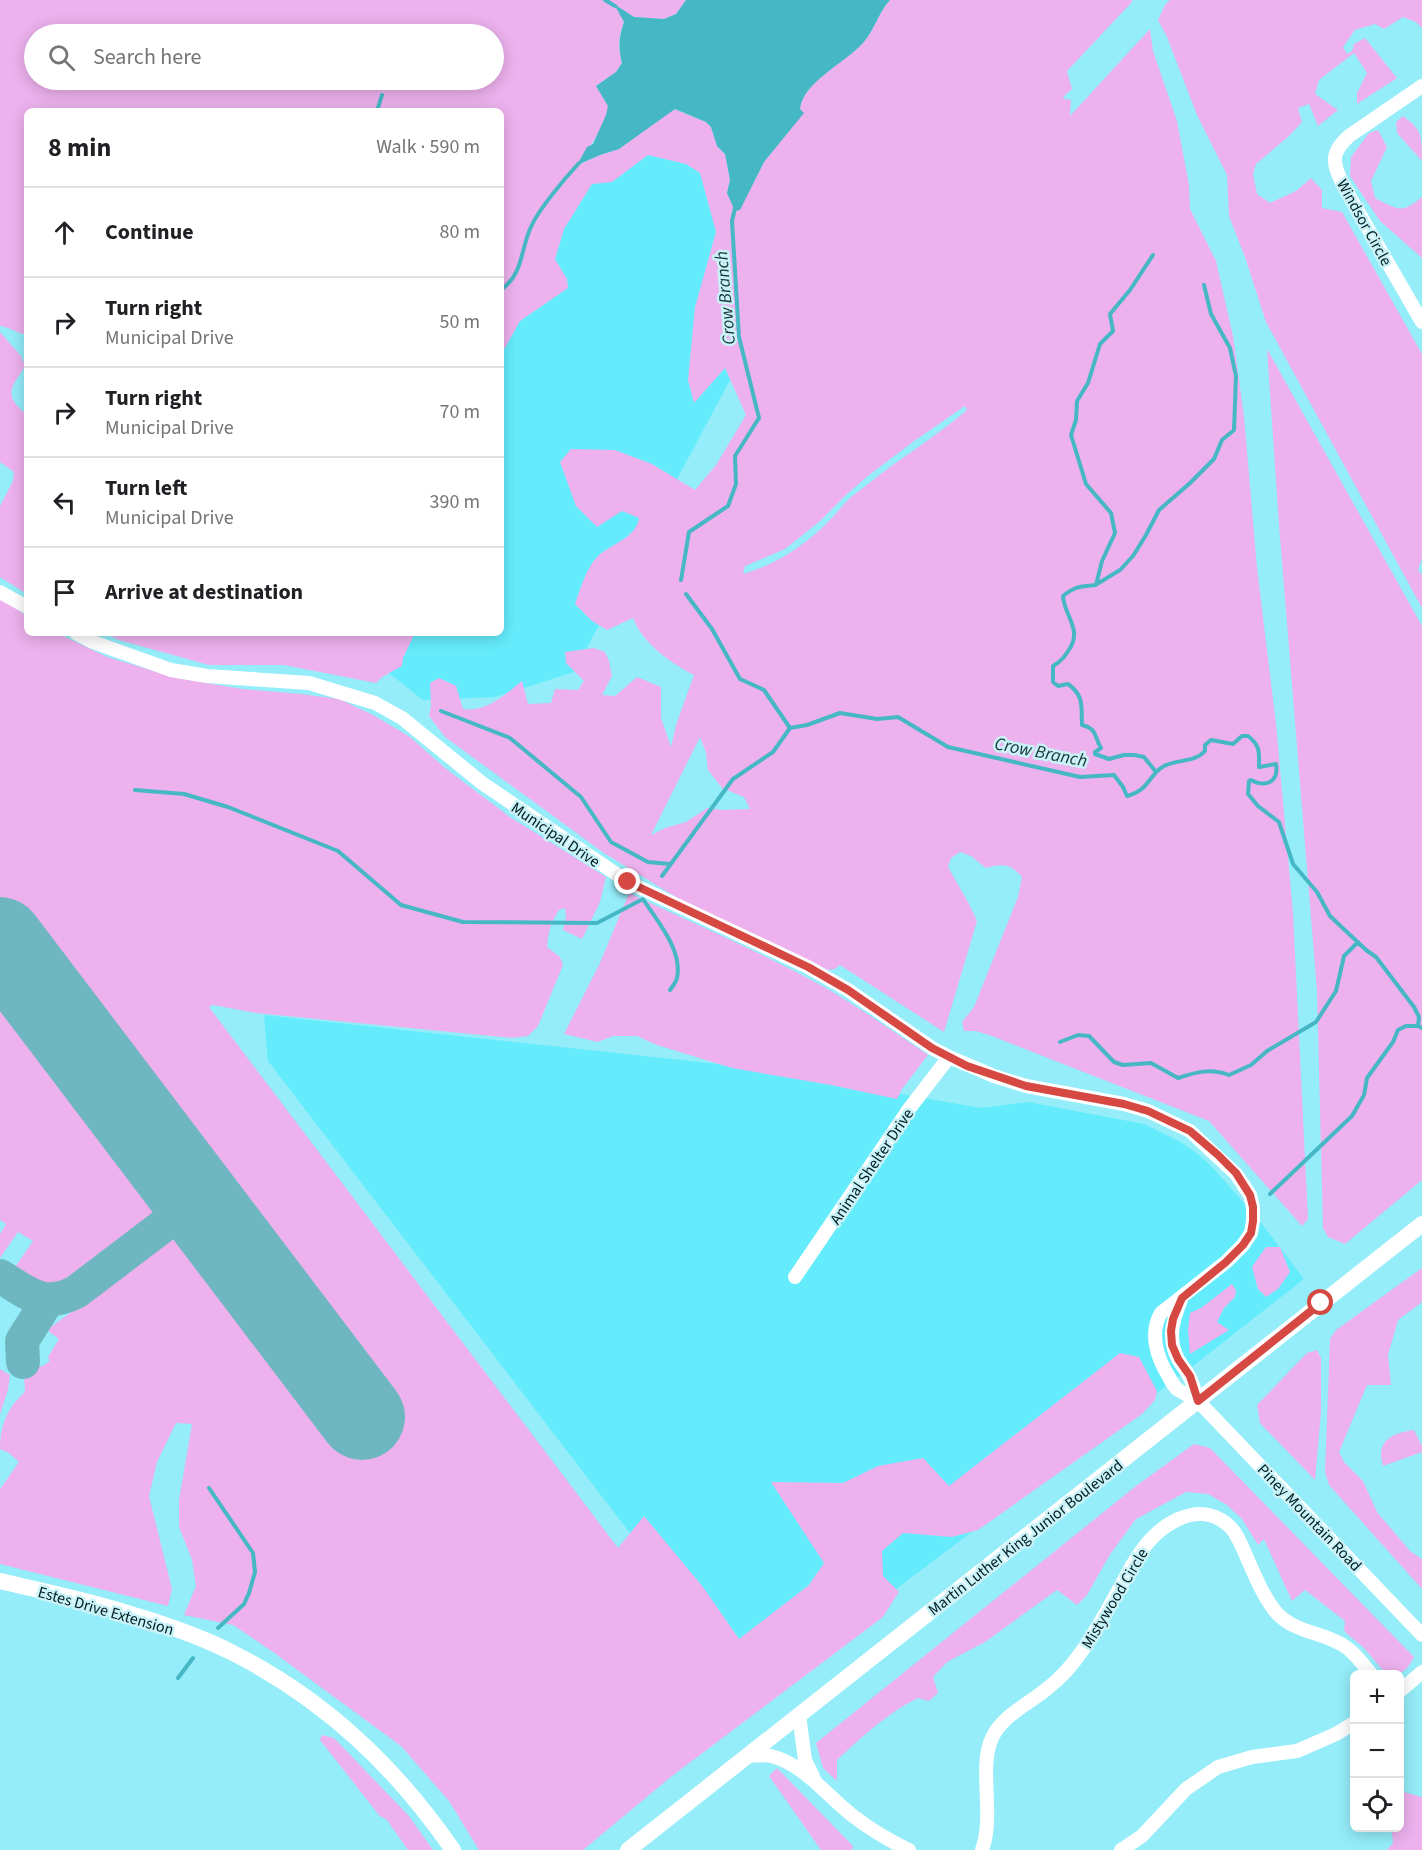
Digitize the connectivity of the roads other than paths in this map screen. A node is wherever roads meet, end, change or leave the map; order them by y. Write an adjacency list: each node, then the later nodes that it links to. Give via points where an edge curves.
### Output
1 (1422, 86): 2 (street, Windsor Circle, via 1349,136 1339,145 1334,161 1344,187)
2 (1422, 322)
3 (0, 592): 4 (street)
4 (24, 605)
5 (82, 636): 6 (street, Municipal Drive, via 171,670 309,683 375,703 402,718 482,783 628,882 808,967)
6 (949, 1057): 8 (street, Animal Shelter Drive); 9 (street, Municipal Drive, via 1026,1086 1148,1111 1190,1131 1236,1173 1250,1195 1251,1233 1226,1262 1161,1313 1154,1334 1164,1370 1175,1388)
7 (1422, 1224): 9 (main road, Martin Luther King Junior Boulevard)
8 (795, 1277)
9 (1198, 1401): 11 (street, Piney Mountain Road); 15 (main road, Martin Luther King Junior Boulevard)
10 (0, 1581): 19 (main road, Estes Drive Extension, via 86,1601 182,1631 267,1672 372,1751 402,1782)
11 (1422, 1635)
12 (1367, 1670): 22 (street, Mistywood Circle, via 1339,1642 1298,1628 1277,1612 1259,1586 1228,1524 1211,1515 1193,1513 1175,1519 1140,1552 1068,1670 1001,1724 991,1738 987,1762 987,1836)
13 (1422, 1672): 14 (street)
14 (1404, 1688)
15 (799, 1715): 17 (main road, Martin Luther King Junior Boulevard); 18 (street, via 806,1760)
16 (1350, 1726): 23 (street, via 1297,1751 1252,1757 1218,1767 1186,1789 1142,1836)
17 (747, 1756): 18 (street, via 769,1755); 20 (main road, Martin Luther King Junior Boulevard)
18 (815, 1781): 21 (street, via 854,1817)
19 (453, 1850)
20 (628, 1850)
21 (909, 1850)
22 (982, 1850)
23 (1121, 1850)

